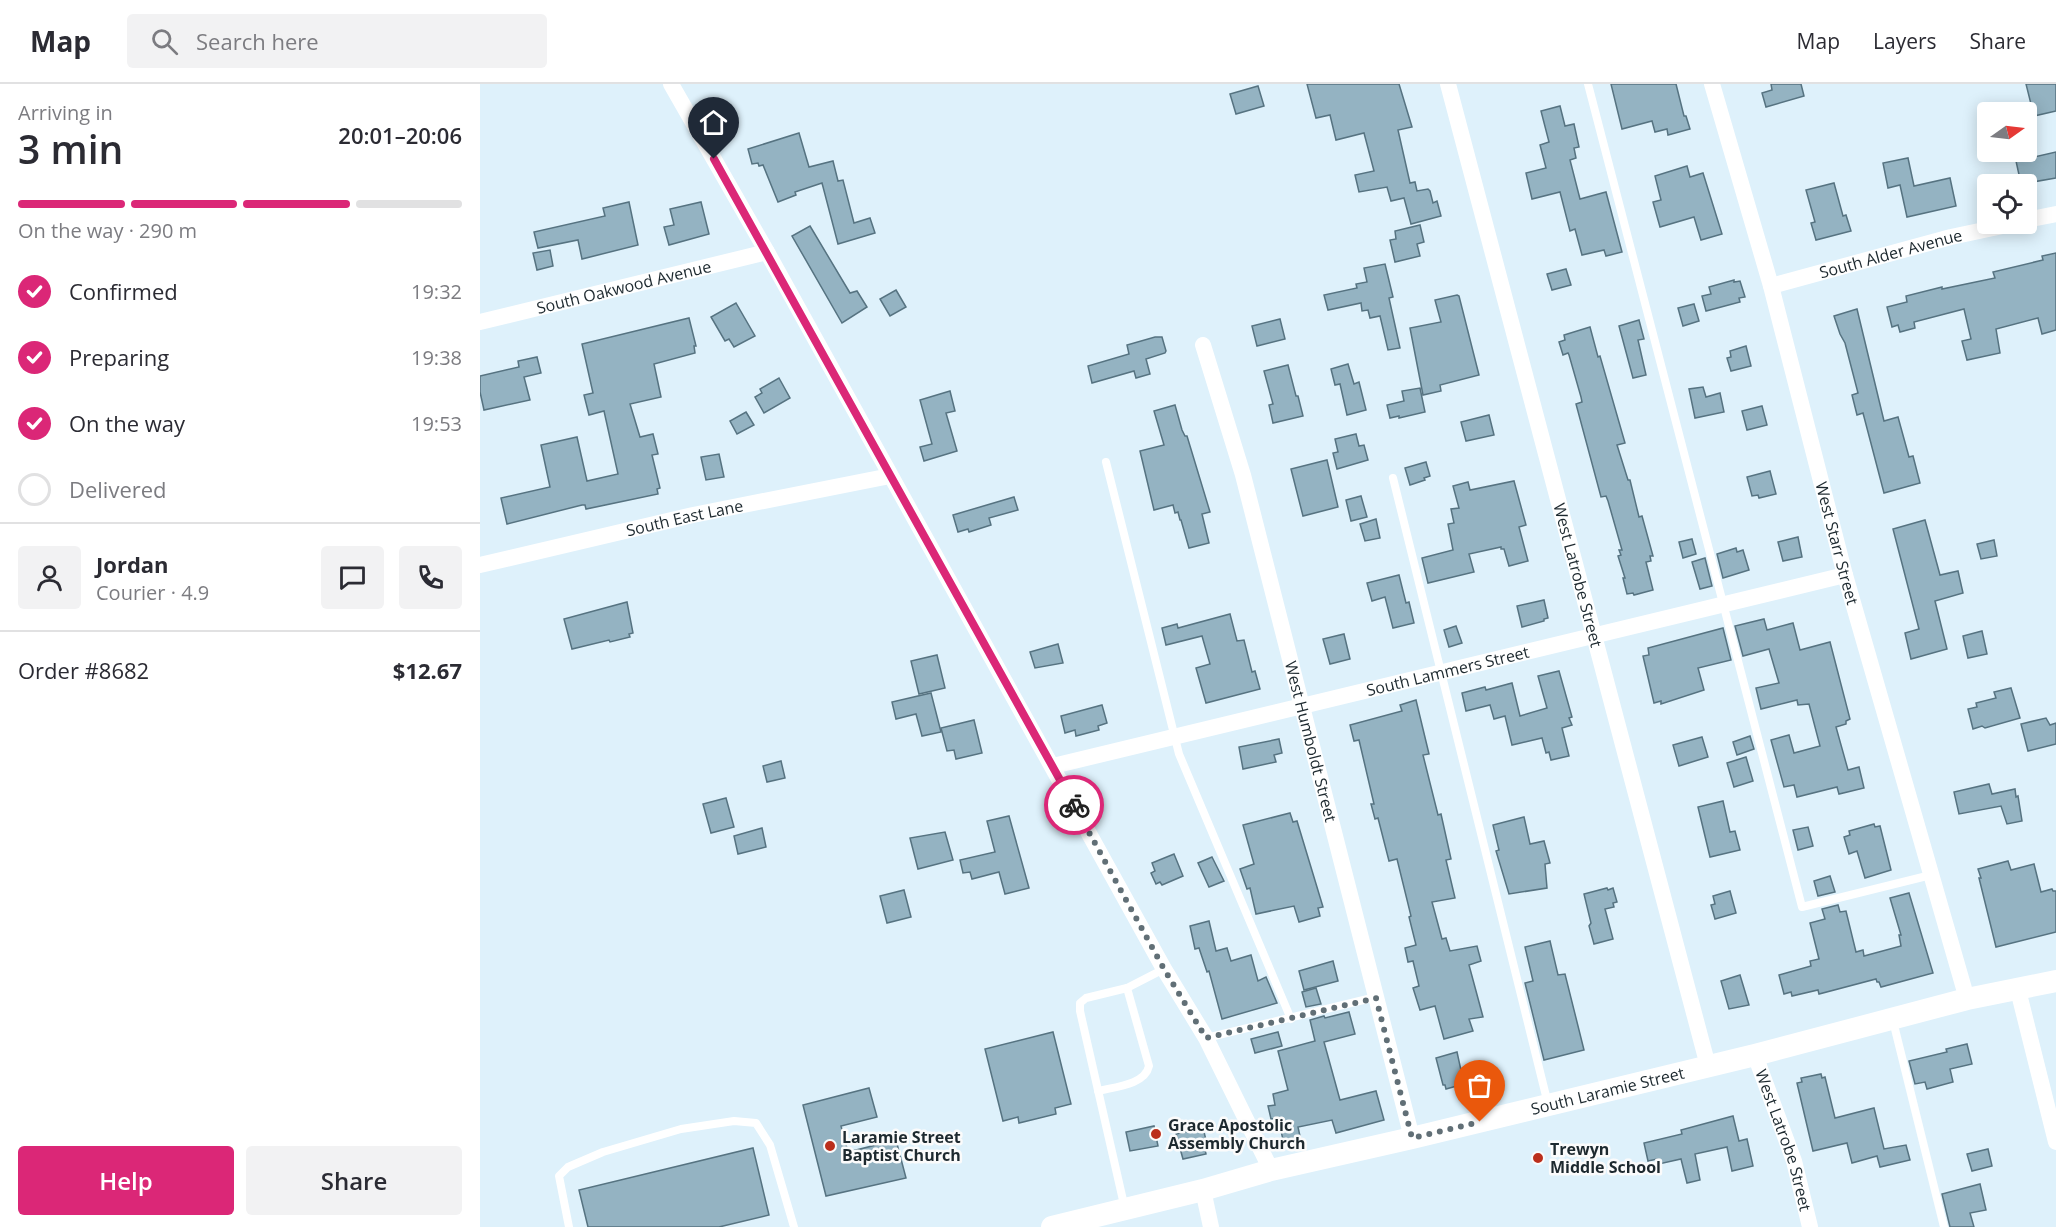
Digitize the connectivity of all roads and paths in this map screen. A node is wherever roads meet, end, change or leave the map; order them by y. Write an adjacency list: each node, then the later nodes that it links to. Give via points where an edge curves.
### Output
1 (671, 84): 8 (street)
2 (1448, 84): 18 (street, West Latrobe Street)
3 (1588, 84): 17 (lane)
4 (1712, 84): 9 (street, West Starr Street)
5 (2056, 214): 6 (street)
6 (2037, 218)
7 (1977, 231): 9 (street, South Alder Avenue)
8 (767, 252): 10 (street, South Oakwood Avenue); 13 (street)
9 (1771, 286): 16 (street, West Starr Street)
10 (480, 322)
11 (1203, 345): 20 (street, West Humboldt Street, via 1234,443)
12 (1106, 462): 21 (lane)
13 (890, 476): 15 (street, South East Lane, via 693,514); 22 (street)
14 (1393, 478): 19 (lane)
15 (480, 565)
16 (1845, 575): 17 (street, South Lammers Street); 23 (street, West Starr Street)
17 (1723, 604): 18 (street, South Lammers Street); 23 (lane, via 1802,907)
18 (1593, 636): 19 (street, South Lammers Street); 34 (street, West Latrobe Street)
19 (1441, 673): 20 (street, South Lammers Street); 36 (lane)
20 (1304, 707): 21 (street, South Lammers Street); 28 (street, West Humboldt Street)
21 (1175, 738): 22 (street, South Lammers Street); 30 (lane)
22 (1053, 766): 24 (street)
23 (1931, 874): 29 (street, West Starr Street)
24 (1164, 969): 26 (lane); 32 (street)
25 (2056, 981): 27 (street, South Laramie Street)
26 (1127, 988): 35 (lane, via 1080,1003); 35 (lane, via 1148,1071 1140,1079)
27 (2018, 990): 29 (street, South Laramie Street); 38 (street)
28 (1376, 998): 30 (lane); 37 (street, West Humboldt Street)
29 (1967, 999): 31 (street, South Laramie Street)
30 (1291, 1019): 32 (lane)
31 (1892, 1019): 33 (street, South Laramie Street); 47 (lane)
32 (1206, 1038): 39 (street)
33 (1755, 1055): 34 (street, South Laramie Street); 46 (street, West Latrobe Street, via 1794,1161)
34 (1708, 1066): 36 (street, South Laramie Street)
35 (1098, 1091): 41 (lane)
36 (1548, 1105): 37 (street, South Laramie Street)
37 (1412, 1138): 39 (street, South Laramie Street)
38 (2056, 1142)
39 (1271, 1170): 40 (street, South Laramie Street)
40 (1203, 1190): 41 (street, South Laramie Street); 45 (street)
41 (1125, 1209): 44 (street, South Laramie Street)
42 (569, 1227): 43 (lane, via 559,1176 568,1167 603,1152 681,1129 734,1121 756,1123 770,1145)
43 (794, 1227)
44 (1052, 1227)
45 (1211, 1227)
46 (1810, 1227)
47 (1944, 1227)

